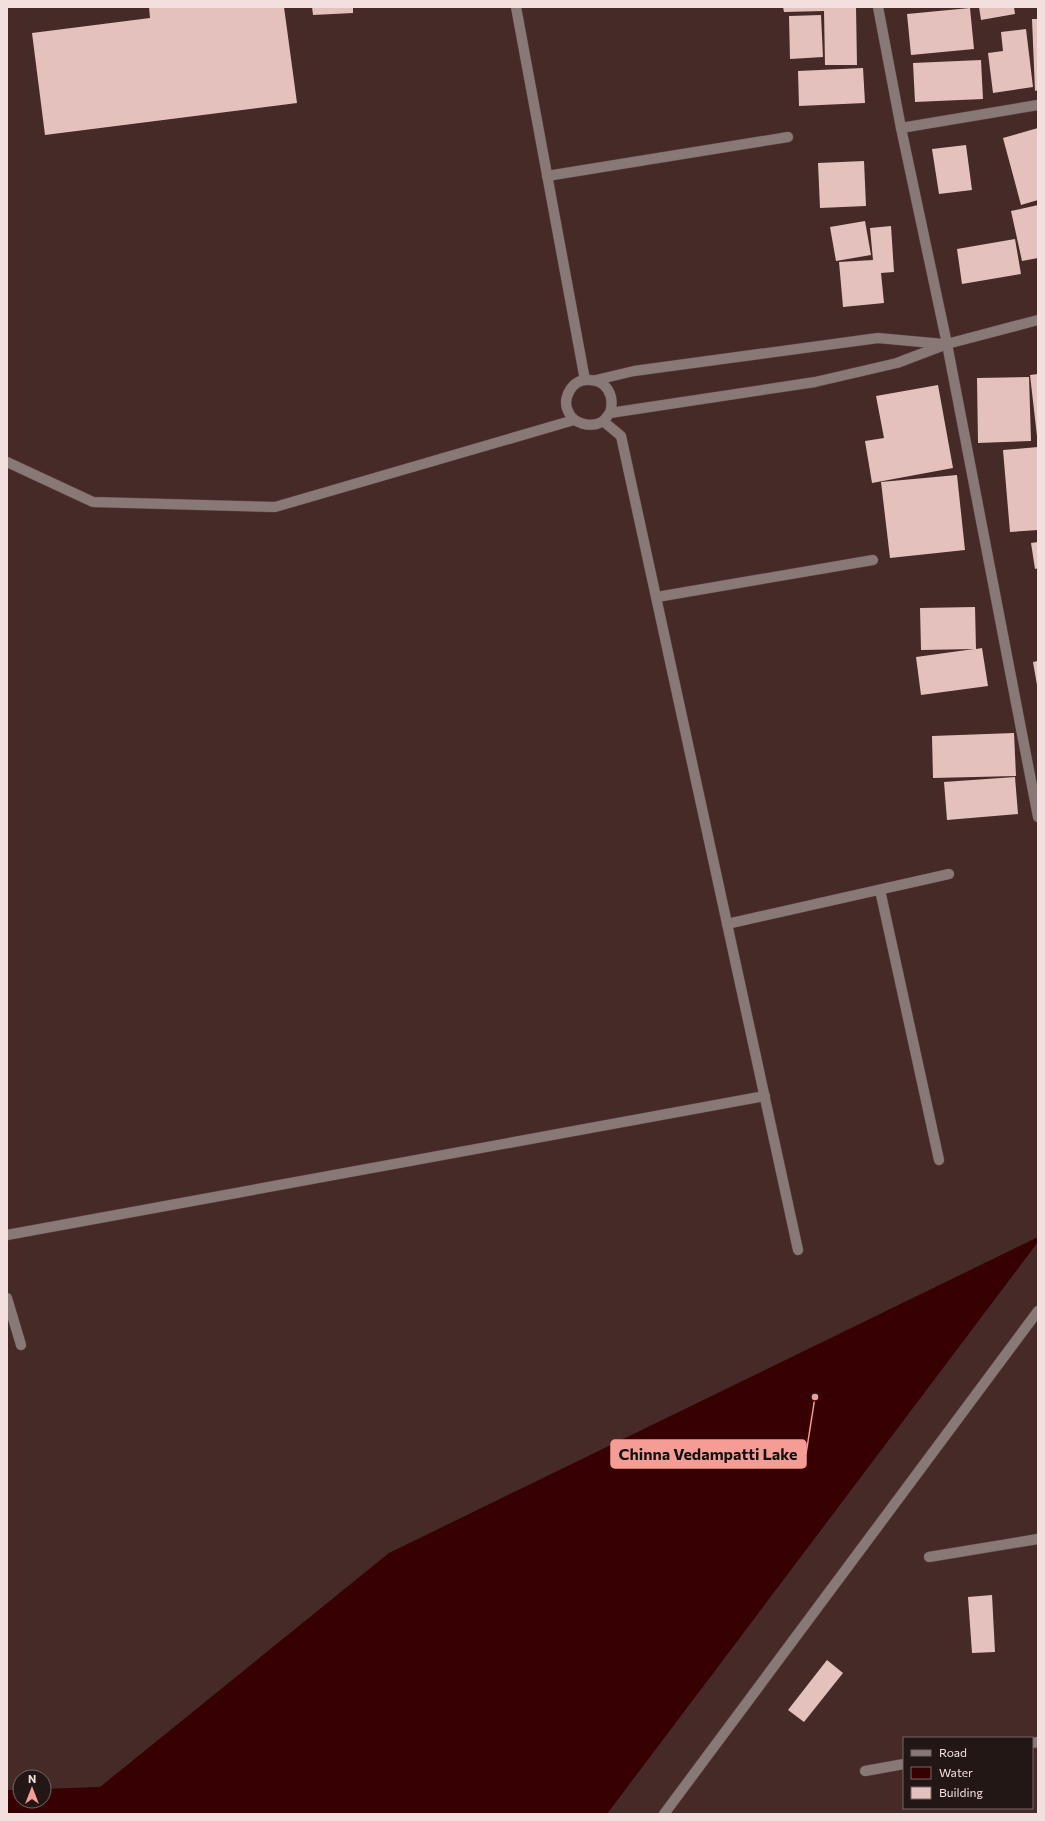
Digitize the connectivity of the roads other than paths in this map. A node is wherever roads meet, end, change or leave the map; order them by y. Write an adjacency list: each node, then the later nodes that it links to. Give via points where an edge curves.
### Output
1 (516, 7): 6 (street)
2 (878, 7): 4 (street)
3 (1038, 105): 4 (street)
4 (901, 128): 8 (street)
5 (788, 137): 6 (street)
6 (547, 176): 9 (street)
7 (1038, 320): 8 (street)
8 (947, 344): 9 (street, via 878,338 634,371); 10 (street, via 896,363 815,382); 16 (street)
9 (591, 380): 10 (street, via 605,385 611,393); 11 (street, via 576,383 569,391 566,401 568,411)
10 (610, 413): 12 (street)
11 (574, 420): 12 (street, via 588,425); 13 (street, via 275,507 93,502)
12 (603, 421): 15 (street, via 621,436)
13 (7, 462)
14 (873, 560): 15 (street)
15 (657, 597): 19 (street)
16 (1038, 817)
17 (948, 874): 18 (street)
18 (880, 890): 19 (street); 21 (street)
19 (727, 924): 20 (street)
20 (765, 1096): 22 (street); 23 (street)
21 (939, 1160)
22 (7, 1235)
23 (798, 1250)
24 (7, 1298): 26 (street)
25 (1038, 1311): 31 (street)
26 (21, 1345)
27 (1038, 1539): 28 (street)
28 (929, 1558)
29 (903, 1764): 30 (street)
30 (865, 1771)
31 (664, 1814)

